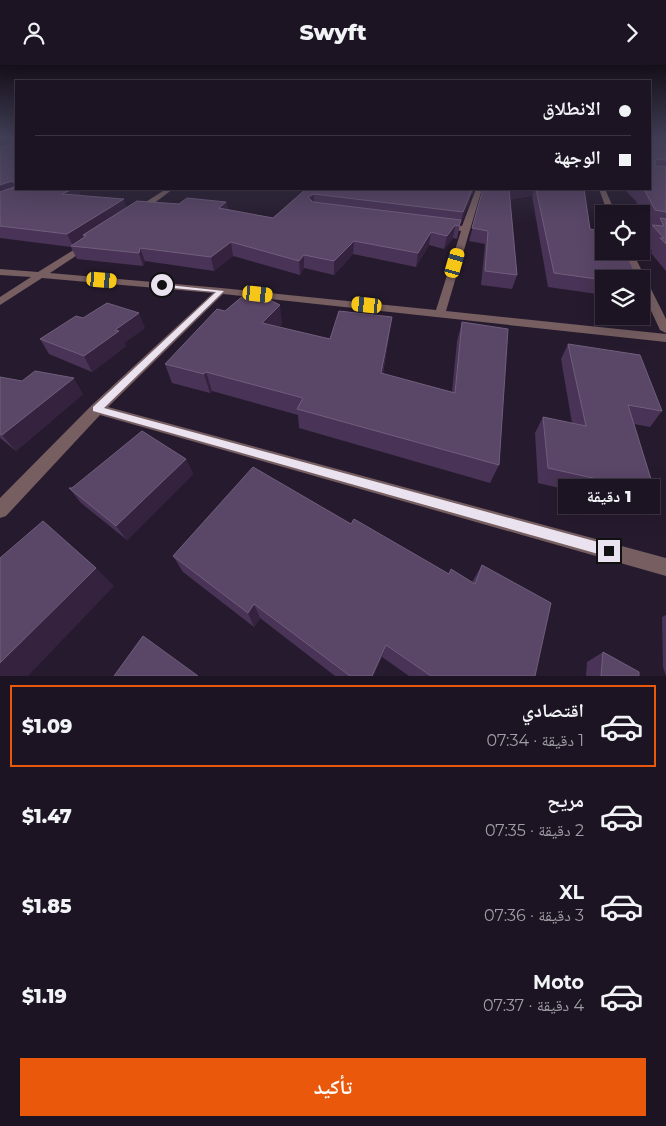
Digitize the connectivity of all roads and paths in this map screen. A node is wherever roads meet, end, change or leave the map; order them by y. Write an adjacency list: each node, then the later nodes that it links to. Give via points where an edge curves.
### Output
1 (169, 190): 6 (street)
2 (602, 190): 5 (street)
3 (478, 193): 4 (street); 8 (street)
4 (467, 197)
5 (608, 205)
6 (130, 216)
7 (437, 225): 8 (street)
8 (465, 229): 17 (street)
9 (650, 229): 10 (street)
10 (666, 231)
11 (98, 237): 14 (street)
12 (632, 260): 18 (street)
13 (0, 272): 14 (street)
14 (42, 275): 15 (street); 16 (street)
15 (221, 291): 17 (street); 20 (street)
16 (0, 302)
17 (440, 313): 19 (street)
18 (666, 330)
19 (666, 338)
20 (97, 409): 21 (street); 22 (street)
21 (0, 510)
22 (666, 567)

